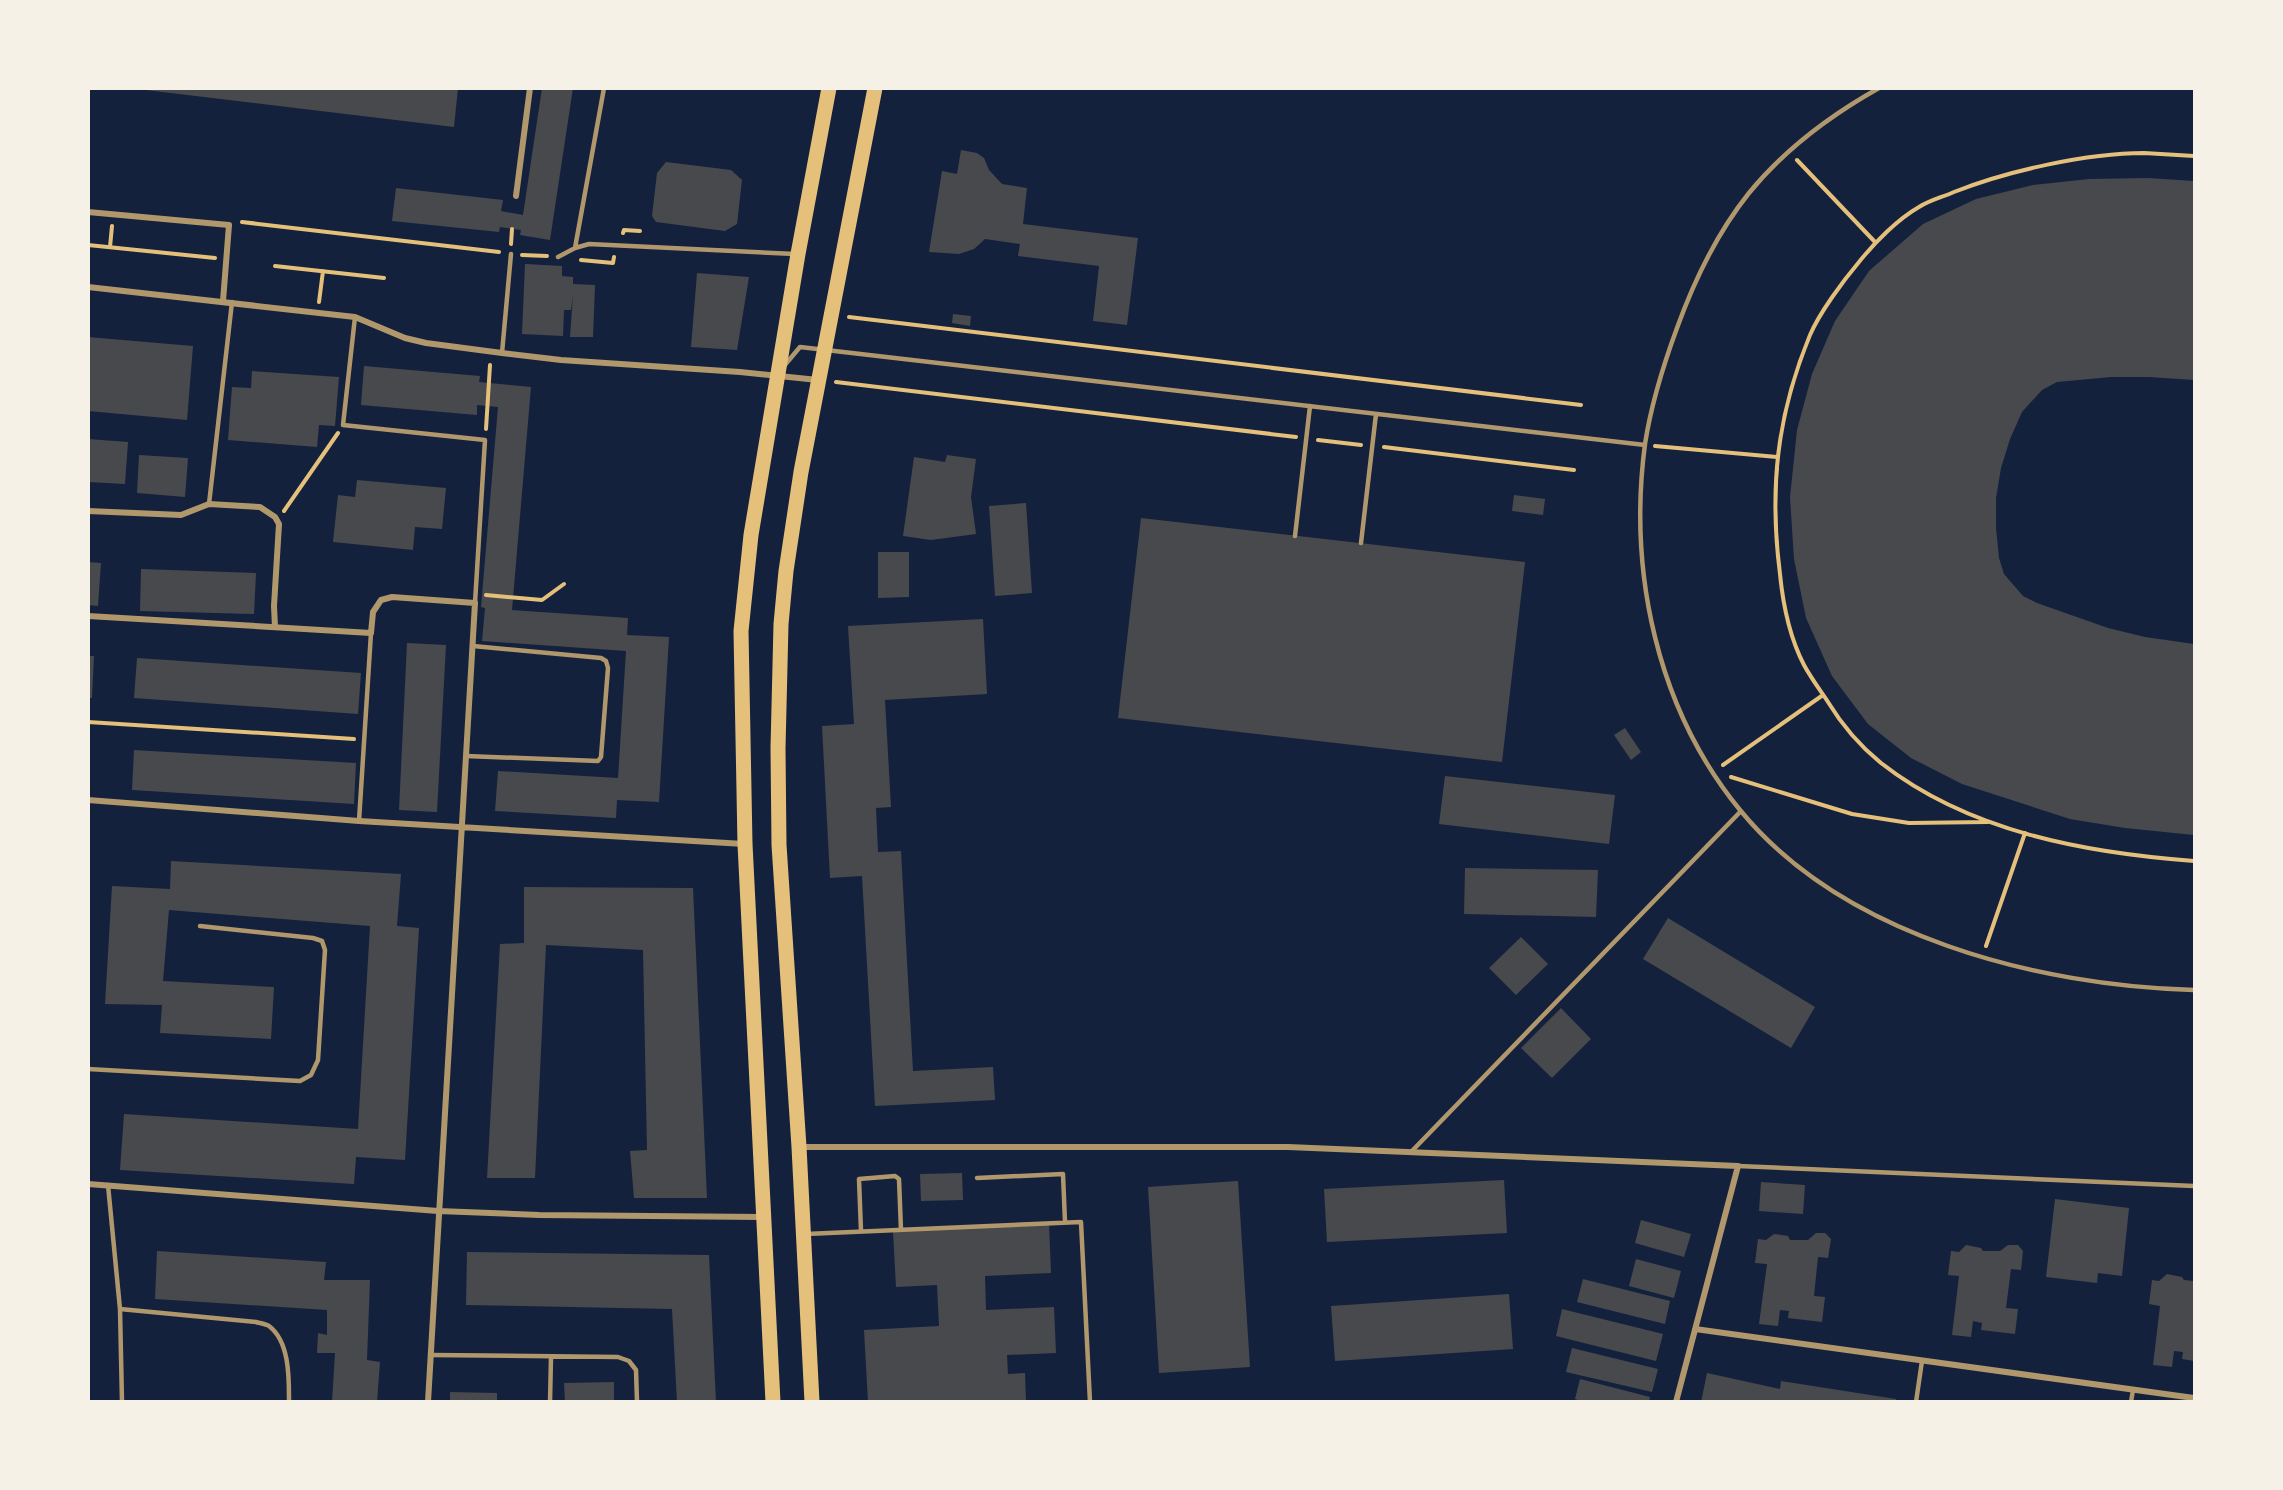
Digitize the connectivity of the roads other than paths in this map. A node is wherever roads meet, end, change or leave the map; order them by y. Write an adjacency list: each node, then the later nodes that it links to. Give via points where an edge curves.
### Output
1 (530, 88): 8 (street)
2 (604, 88): 10 (lane)
3 (829, 88): 12 (main road)
4 (875, 88): 18 (main road)
5 (1869, 88): 7 (lane)
6 (1879, 88): 7 (lane)
7 (1865, 96): 24 (lane, via 1830,118 1790,152 1749,193 1717,240 1692,287 1668,351)
8 (516, 196)
9 (88, 212): 15 (street, via 229,225)
10 (575, 248): 12 (lane, via 589,244); 13 (lane)
11 (511, 254): 19 (lane)
12 (798, 254): 20 (main road)
13 (558, 257)
14 (88, 287): 15 (street)
15 (223, 301): 16 (street)
16 (232, 302): 17 (street); 25 (lane)
17 (355, 317): 19 (street, via 405,338); 29 (lane, via 343,425 485,440)
18 (825, 350): 20 (lane, via 800,347); 21 (main road); 22 (lane)
19 (502, 353): 20 (street)
20 (777, 375): 21 (street); 39 (main road, via 743,608 740,675)
21 (819, 380): 43 (main road, via 786,571 779,674 779,845)
22 (1310, 406): 23 (lane); 27 (lane)
23 (1376, 414): 24 (lane); 28 (lane)
24 (1645, 445): 36 (lane, via 1641,545 1644,588 1661,656 1689,730)
25 (209, 504): 26 (street, via 181,515); 31 (street, via 260,507 278,520)
26 (88, 511)
27 (1295, 536)
28 (1361, 543)
29 (475, 603): 32 (street, via 392,597 381,600 373,612); 33 (street)
30 (88, 616): 31 (street)
31 (275, 627): 32 (street)
32 (371, 633): 37 (lane)
33 (473, 646): 34 (street); 34 (lane, via 601,658 608,668 598,761)
34 (466, 756): 38 (street)
35 (88, 800): 37 (street)
36 (1741, 811): 41 (lane, via 1804,870 1838,895 1884,920 1982,957 2077,979); 44 (lane)
37 (358, 821): 38 (street)
38 (461, 828): 39 (street); 50 (street)
39 (745, 844): 51 (main road)
40 (200, 926): 42 (lane, via 322,941 325,950 318,1060 311,1075 300,1081)
41 (2194, 990)
42 (88, 1070)
43 (799, 1147): 44 (street, via 1288,1147); 55 (main road)
44 (1411, 1152): 45 (street)
45 (1738, 1166): 49 (lane); 57 (street)
46 (977, 1178): 52 (lane, via 1063,1174)
47 (88, 1184): 48 (street)
48 (108, 1185): 50 (street); 56 (lane)
49 (2194, 1186)
50 (438, 1211): 51 (street); 58 (street)
51 (763, 1218): 68 (main road)
52 (1065, 1222): 53 (lane); 70 (lane, via 1081,1222)
53 (902, 1230): 54 (lane); 54 (lane, via 899,1179 895,1176 859,1179)
54 (861, 1231): 55 (lane)
55 (803, 1234): 69 (main road)
56 (120, 1309): 63 (lane); 64 (lane, via 269,1326 282,1344 289,1366)
57 (1695, 1329): 60 (street); 71 (street)
58 (430, 1355): 59 (lane); 65 (street)
59 (551, 1357): 66 (lane); 67 (lane, via 629,1361 636,1370)
60 (1922, 1361): 61 (street); 72 (lane)
61 (2133, 1390): 62 (street); 73 (lane)
62 (2194, 1398)
63 (122, 1401)
64 (289, 1401)
65 (428, 1401)
66 (550, 1401)
67 (637, 1401)
68 (773, 1401)
69 (812, 1401)
70 (1090, 1401)
71 (1676, 1401)
72 (1916, 1401)
73 (2131, 1401)

